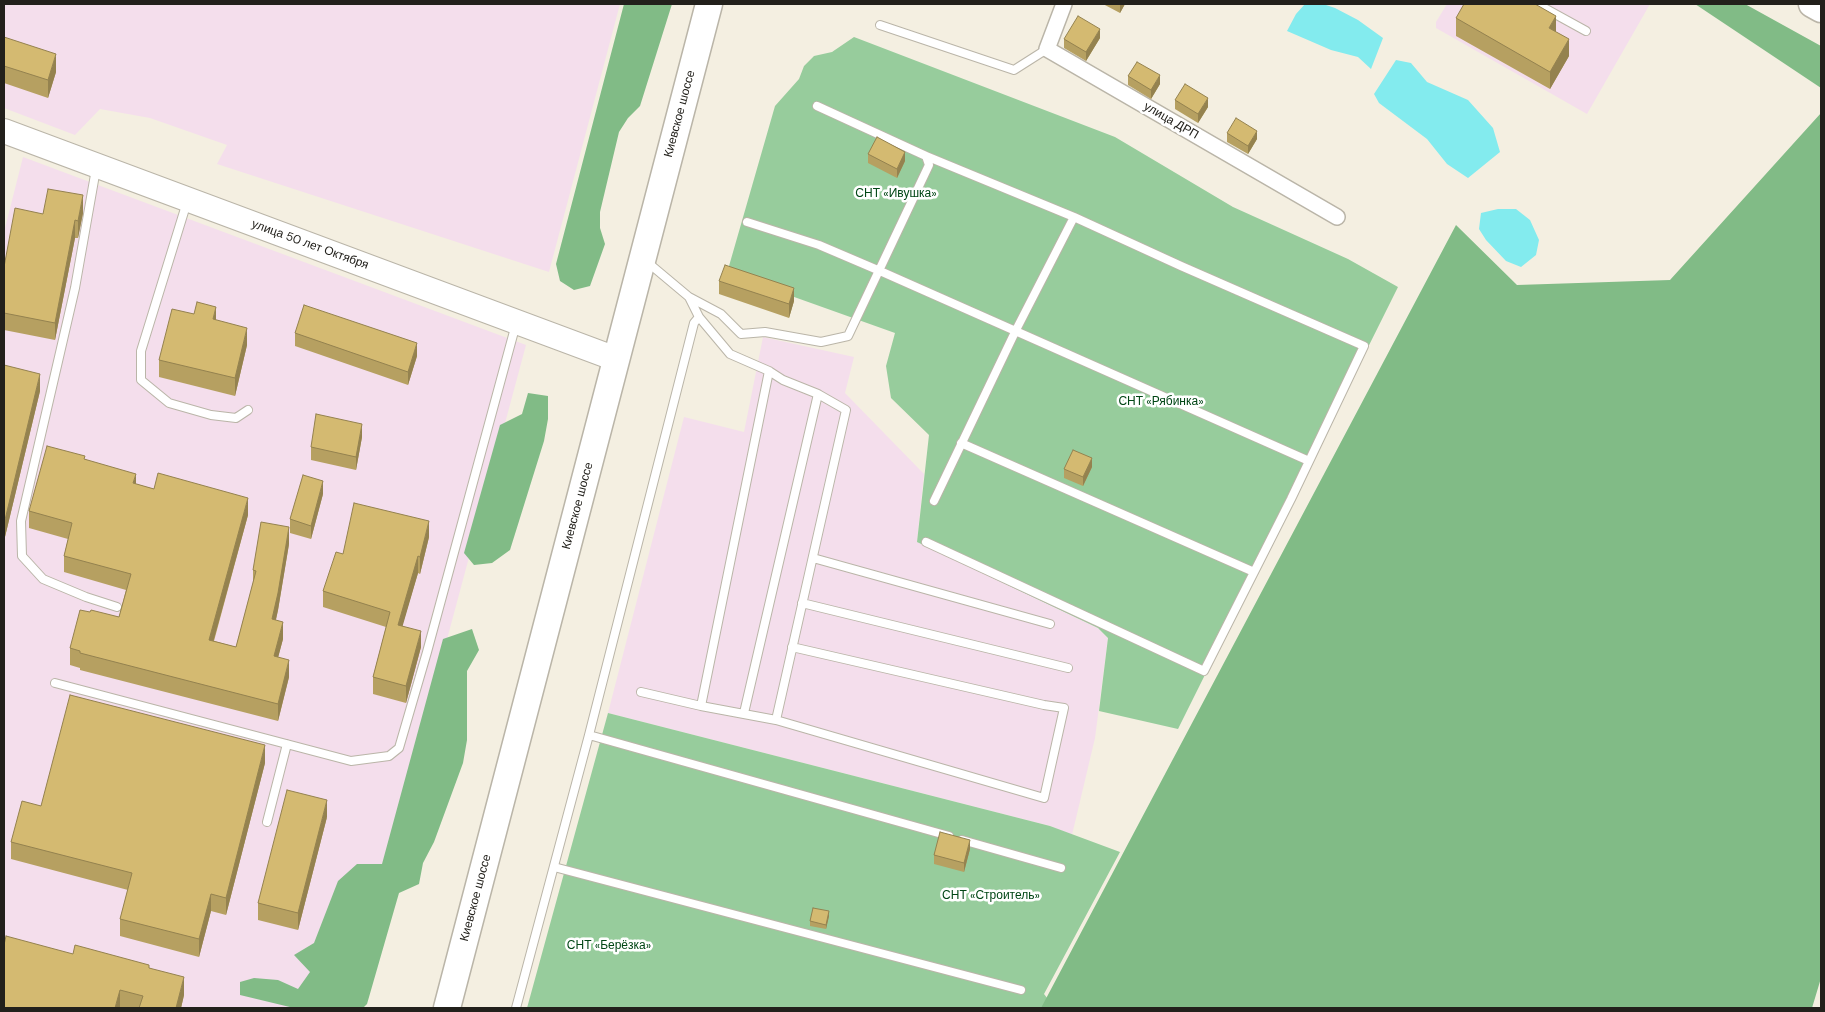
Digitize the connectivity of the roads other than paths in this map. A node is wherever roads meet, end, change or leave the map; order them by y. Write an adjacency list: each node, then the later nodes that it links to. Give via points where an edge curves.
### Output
1 (708, 4): 17 (highway, Киевское шоссе)
2 (1064, 4): 8 (street)
3 (1537, 4): 7 (lane)
4 (1812, 4): 5 (highway)
5 (1821, 9)
6 (880, 25): 8 (lane, via 1014,70)
7 (1586, 31)
8 (1047, 49): 15 (street, улица ДРП)
9 (817, 106): 11 (lane)
10 (4, 132): 12 (main road, улица 50 лет Октября)
11 (926, 156): 14 (lane); 18 (lane, via 929,165)
12 (96, 166): 13 (main road, улица 50 лет Октября); 34 (lane, via 76,288 21,521 22,556 43,579)
13 (188, 200): 21 (main road, улица 50 лет Октября); 26 (lane, via 141,351 141,380 169,403 211,415 236,418)
14 (1074, 217): 22 (lane); 28 (lane, via 1364,346)
15 (1337, 217)
16 (747, 222): 18 (lane, via 819,245)
17 (642, 258): 19 (lane); 23 (highway, Киевское шоссе)
18 (880, 270): 19 (lane, via 848,336 821,342 765,332 741,334 721,314); 22 (lane)
19 (690, 297): 20 (lane)
20 (699, 317): 24 (lane, via 730,354); 43 (lane, via 694,323)
21 (517, 322): 23 (main road, улица 50 лет Октября); 44 (lane, via 400,748 389,756 351,760)
22 (1016, 330): 27 (lane); 28 (lane)
23 (616, 359): 49 (highway, Киевское шоссе)
24 (769, 371): 25 (lane, via 782,380); 40 (lane)
25 (818, 394): 31 (lane, via 846,410); 41 (lane)
26 (248, 410)
27 (961, 443): 29 (lane); 32 (lane)
28 (1309, 461): 32 (lane)
29 (934, 501)
30 (926, 542): 32 (lane, via 1204,671)
31 (813, 558): 33 (lane); 35 (lane)
32 (1254, 572)
33 (802, 603): 36 (lane); 37 (lane)
34 (117, 607)
35 (1050, 624)
36 (792, 647): 42 (lane); 42 (lane, via 1064,708 1044,798)
37 (1068, 668)
38 (55, 683): 44 (lane)
39 (641, 692): 40 (lane)
40 (701, 706): 41 (lane)
41 (744, 713): 42 (lane)
42 (776, 720)
43 (590, 735): 46 (lane); 47 (lane)
44 (287, 744): 45 (lane)
45 (267, 822)
46 (554, 867): 48 (lane); 50 (lane)
47 (1061, 868)
48 (1021, 990)
49 (447, 1008)
50 (519, 1008)

